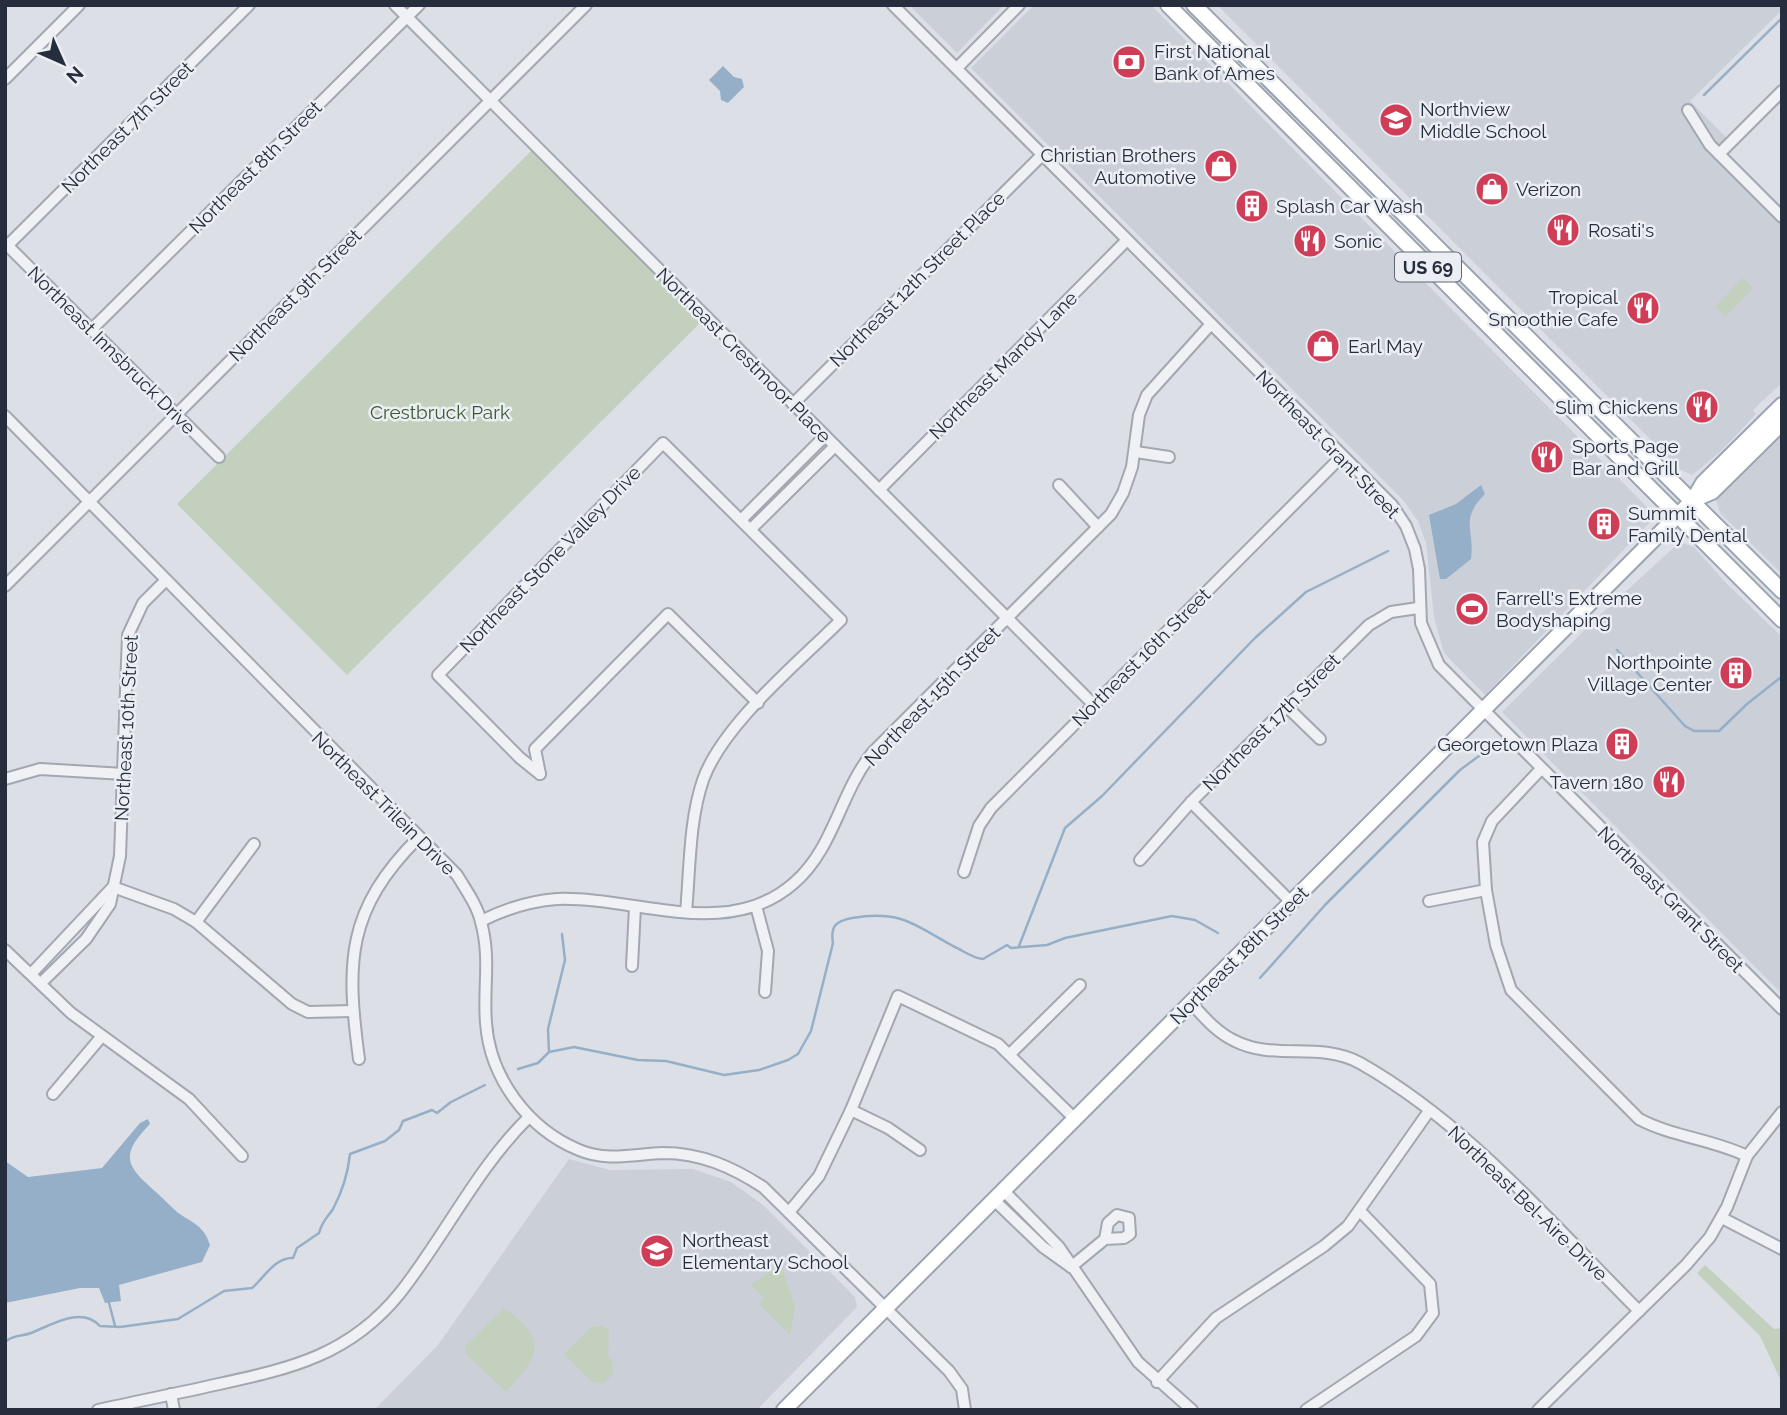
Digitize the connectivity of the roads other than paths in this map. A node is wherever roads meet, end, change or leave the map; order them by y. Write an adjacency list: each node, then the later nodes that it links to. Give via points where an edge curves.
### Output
1 (79, 5): 12 (street)
2 (249, 5): 20 (street, Northeast 7th Street)
3 (396, 5): 10 (street, Northeast Crestmoor Place)
4 (419, 5): 10 (street, Northeast 8th Street)
5 (586, 5): 14 (street, Northeast 9th Street)
6 (893, 5): 11 (street, Northeast Grant Street)
7 (1018, 5): 11 (street)
8 (1168, 5): 38 (main road, US 69)
9 (1194, 5): 36 (main road, US 69)
10 (407, 17): 14 (street, Northeast Crestmoor Place); 22 (street, Northeast 8th Street)
11 (957, 68): 17 (street, Northeast Grant Street)
12 (5, 79)
13 (1782, 91): 16 (street)
14 (491, 100): 23 (street, Northeast Crestmoor Place); 25 (street, Northeast 9th Street)
15 (1688, 110): 16 (street)
16 (1719, 154): 18 (street)
17 (1042, 155): 19 (street, Northeast Grant Street); 23 (street, Northeast 12th Street Place)
18 (1782, 217)
19 (1127, 240): 21 (street, Northeast Grant Street); 35 (street, Northeast Mandy Lane)
20 (6, 246): 22 (street, Northeast Innsbruck Drive)
21 (1211, 324): 30 (street, Northeast 15th Street, via 1147,395 1135,434); 31 (street, Northeast Grant Street)
22 (92, 329): 25 (street, Northeast Innsbruck Drive)
23 (793, 404): 28 (street, Northeast Crestmoor Place)
24 (1782, 405): 36 (main road, via 1703,483)
25 (176, 414): 32 (street, Northeast Innsbruck Drive); 37 (street, Northeast 9th Street)
26 (5, 417): 37 (street, Northeast Trilein Drive)
27 (1782, 423): 36 (main road, via 1712,492)
28 (825, 436): 29 (street, Northeast Crestmoor Place); 39 (street)
29 (835, 446): 35 (street, Northeast Crestmoor Place); 41 (street)
30 (1136, 452): 33 (street); 40 (street, Northeast 15th Street, via 1123,493)
31 (1342, 456): 45 (street, Northeast Grant Street, via 1392,505 1406,526 1418,559); 49 (street, Northeast 16th Street)
32 (219, 457)
33 (1169, 457)
34 (1059, 485): 40 (street)
35 (879, 490): 46 (street, Northeast Crestmoor Place)
36 (1693, 500): 38 (main road, Northeast 18th Street); 44 (main road, US 69)
37 (89, 501): 42 (street, Northeast Trilein Drive); 43 (street, Northeast 9th Street)
38 (1680, 514): 47 (main road, US 69); 51 (main road, Northeast 18th Street)
39 (741, 520): 41 (street); 54 (street, Northeast Stone Valley Drive, via 663,443 438,676)
40 (1098, 527): 46 (street, Northeast 15th Street)
41 (751, 529): 48 (street, via 841,620)
42 (165, 581): 56 (street, Northeast 10th Street, via 143,603 128,635); 59 (street, Northeast Trilein Drive)
43 (5, 586)
44 (1782, 591)
45 (1418, 608): 50 (street, Northeast 17th Street, via 1391,612 1369,625); 51 (street, Northeast Grant Street, via 1439,665)
46 (1007, 619): 49 (street, Northeast Crestmoor Place); 67 (street, Northeast 15th Street, via 867,760 805,873 781,894)
47 (1782, 620)
48 (758, 703): 53 (street, via 668,614); 69 (street, via 723,740 702,781)
49 (1093, 704): 62 (street, Northeast 16th Street, via 991,808 979,826)
50 (1287, 707): 52 (street); 58 (street, Northeast 17th Street)
51 (1483, 710): 55 (street, Northeast Grant Street); 66 (main road, Northeast 18th Street)
52 (1320, 739)
53 (535, 749): 54 (street); 54 (street, via 540,774)
54 (520, 758)
55 (1541, 769): 64 (street, via 1488,827 1483,849); 79 (street, Northeast Grant Street)
56 (124, 774): 57 (street, via 40,769); 63 (street, Northeast 10th Street, via 120,856)
57 (5, 779)
58 (1191, 802): 61 (street, Northeast 17th Street); 66 (street)
59 (419, 837): 70 (street, Northeast Trilein Drive, via 457,875); 80 (street, via 379,882 365,907 355,939)
60 (254, 844): 71 (street)
61 (1140, 860)
62 (964, 872)
63 (113, 887): 71 (street); 74 (street); 75 (street, Northeast 10th Street, via 104,918)
64 (1486, 890): 65 (street); 92 (street, via 1510,990 1547,1030 1639,1119)
65 (1429, 901)
66 (1292, 903): 78 (main road, Northeast 18th Street)
67 (756, 906): 69 (street, Northeast 15th Street, via 721,913); 77 (street, via 768,951)
68 (635, 907): 69 (street, Northeast 15th Street); 70 (street, Northeast 15th Street, via 530,902); 73 (street)
69 (686, 912)
70 (481, 921): 88 (street, Northeast Trilein Drive, via 489,974 486,1026 494,1062 508,1090)
71 (196, 922): 80 (street, via 292,1004 308,1012)
72 (5, 950): 74 (street)
73 (632, 966)
74 (31, 974): 75 (street)
75 (41, 983): 81 (street)
76 (1080, 985): 82 (street)
77 (765, 992)
78 (1191, 1003): 86 (street, Northeast Bel-Aire Drive, via 1235,1041 1259,1049 1342,1055); 89 (main road, Northeast 18th Street)
79 (1782, 1009)
80 (353, 1011): 83 (street)
81 (102, 1036): 84 (street); 91 (street, via 189,1099)
82 (1011, 1054): 85 (street, via 985,1035 898,996); 89 (street)
83 (359, 1059)
84 (53, 1094)
85 (851, 1110): 90 (street); 94 (street, via 819,1175)
86 (1429, 1111): 95 (street); 101 (street, Northeast Bel-Aire Drive, via 1471,1142)
87 (1782, 1112): 92 (street)
88 (530, 1117): 94 (street, Northeast Trilein Drive, via 588,1153 622,1157 663,1153 730,1166 763,1186); 103 (street, via 505,1142 379,1318 354,1337 295,1367)
89 (1075, 1119): 93 (main road, Northeast 18th Street)
90 (920, 1150)
91 (242, 1156)
92 (1747, 1156): 96 (street)
93 (999, 1195): 99 (street, via 1051,1239); 100 (main road, Northeast 18th Street)
94 (790, 1211): 100 (street, Northeast Trilein Drive)
95 (1360, 1211): 102 (street, via 1337,1237 1216,1318); 109 (street, via 1430,1284 1434,1303 1429,1322)
96 (1722, 1218): 98 (street); 101 (street, via 1686,1265)
97 (1105, 1239): 99 (street)
98 (1782, 1250)
99 (1071, 1267): 102 (street)
100 (886, 1308): 106 (main road, Northeast 18th Street); 107 (street, Northeast Trilein Drive, via 949,1371 961,1389)
101 (1639, 1311): 110 (street)
102 (1157, 1382): 108 (street)
103 (171, 1394): 104 (street); 105 (street)
104 (99, 1410)
105 (174, 1410)
106 (784, 1410)
107 (965, 1410)
108 (1192, 1410)
109 (1306, 1410)
110 (1538, 1410)

